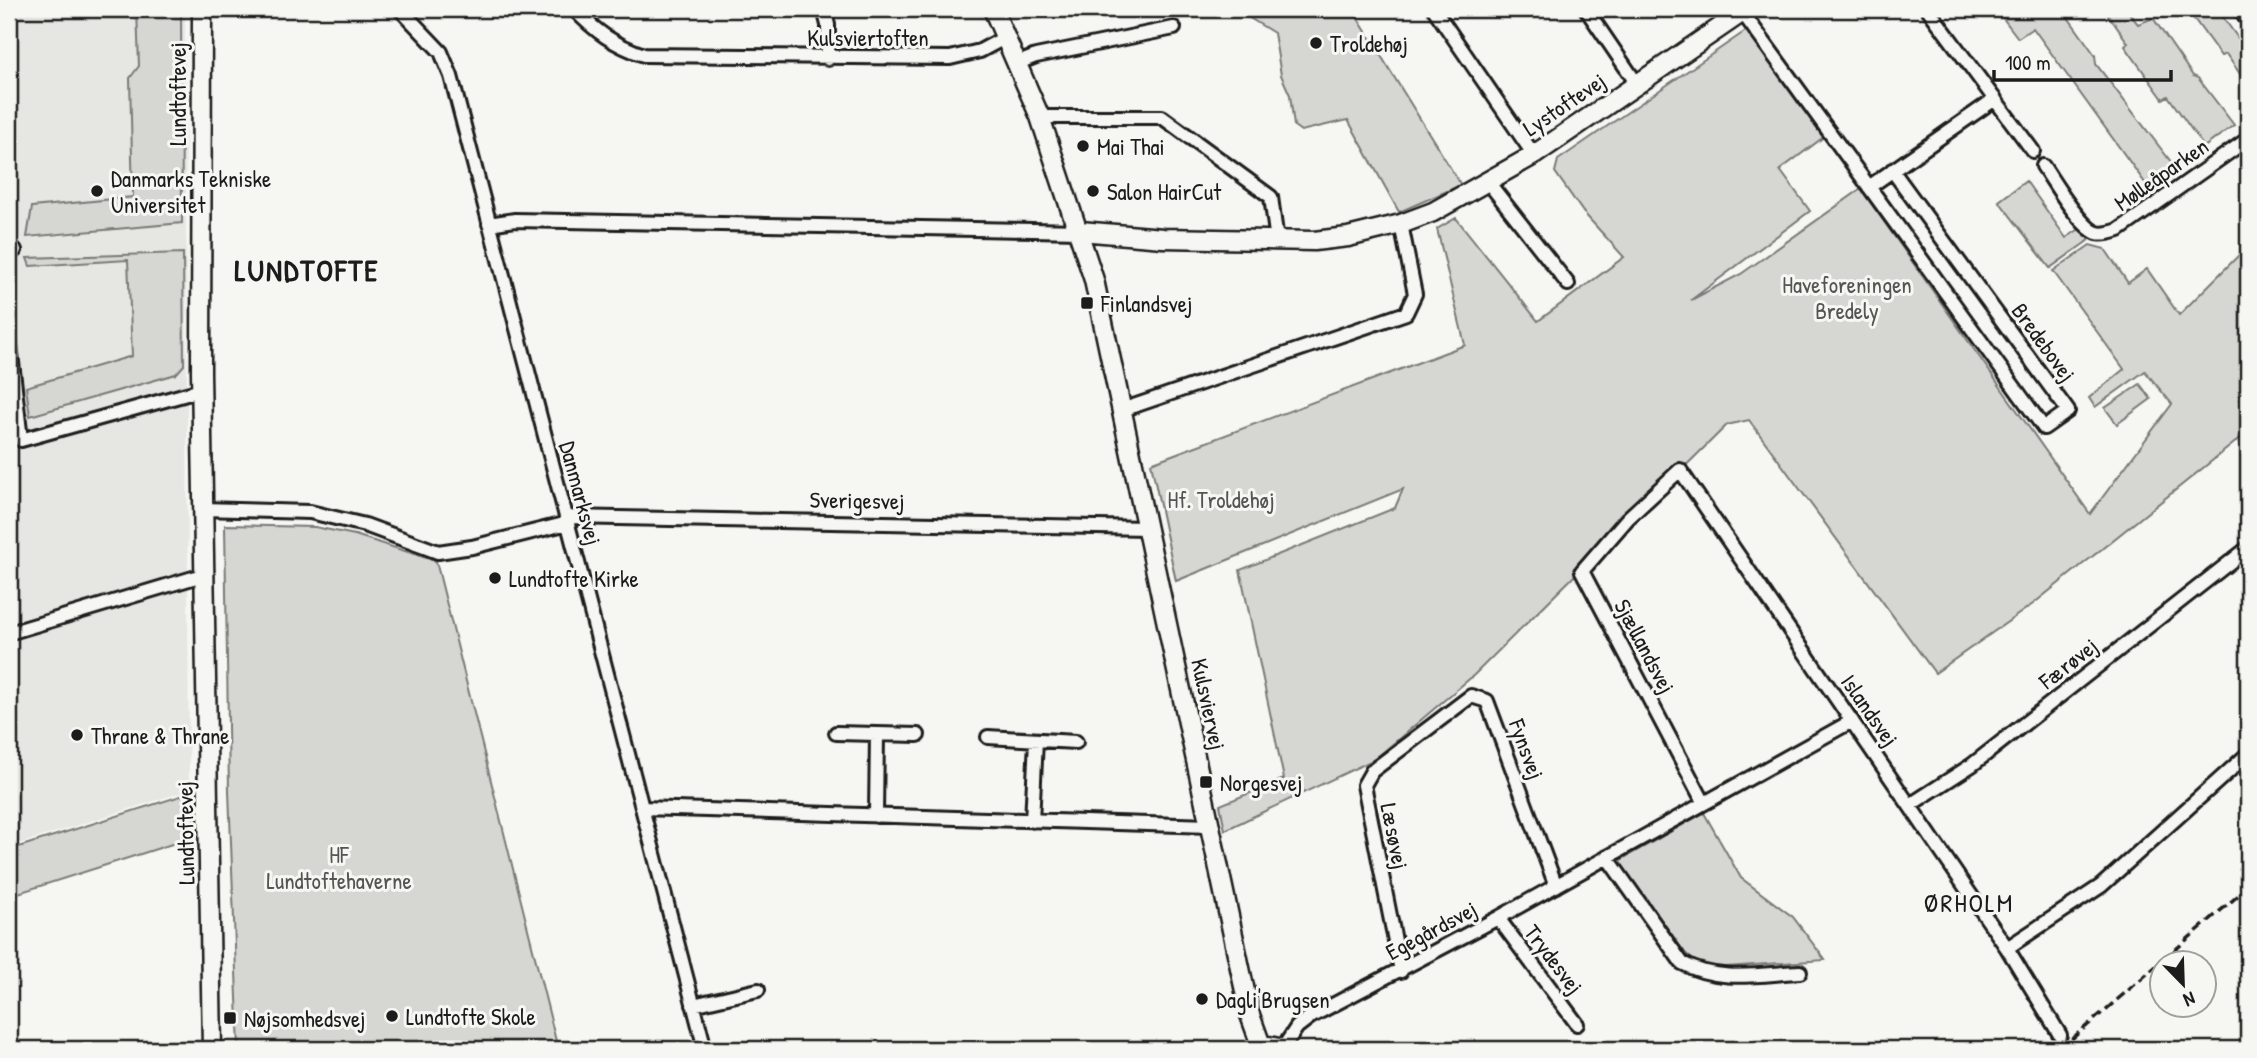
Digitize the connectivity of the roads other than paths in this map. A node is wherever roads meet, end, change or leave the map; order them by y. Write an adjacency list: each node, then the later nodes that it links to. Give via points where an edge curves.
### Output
1 (202, 9): 32 (street, Lundtoftevej)
2 (400, 9): 26 (street, Danmarksvej, via 441,52 451,76)
3 (573, 9): 14 (street, Kulsviertoften, via 593,30 644,55)
4 (824, 9): 14 (street)
5 (993, 9): 13 (street, Kulsviervej)
6 (1434, 9): 21 (street)
7 (1586, 9): 16 (street)
8 (1928, 9): 17 (street)
9 (2239, 9): 11 (street)
10 (1743, 10): 16 (street, Lystoftevej); 25 (street, Bredebovej)
11 (2248, 21)
12 (1174, 28): 15 (street)
13 (1006, 37): 14 (street, Kulsviertoften, via 980,51 950,58); 15 (street, Kulsviervej)
14 (828, 59)
15 (1018, 63): 18 (street, Kulsviervej)
16 (1637, 84): 21 (street, Lystoftevej)
17 (1995, 99): 20 (street); 23 (street)
18 (1040, 117): 28 (street, Kulsviervej); 29 (street, via 1162,117 1271,197)
19 (2248, 139): 22 (street, Mølleåparken, via 2119,230 2107,233 2096,233 2083,222)
20 (2033, 151)
21 (1534, 155): 24 (street, Lystoftevej)
22 (2043, 166)
23 (1892, 170): 25 (street); 25 (street, Bredebovej, via 2068,411 2044,428)
24 (1488, 182): 27 (street, Lystoftevej); 30 (street)
25 (1869, 187)
26 (489, 223): 28 (street); 36 (street, Danmarksvej)
27 (1401, 225): 29 (street, Lystoftevej, via 1344,238); 33 (street, via 1415,294 1406,313)
28 (1080, 231): 29 (street, Lystoftevej); 33 (street, Kulsviervej)
29 (1278, 241)
30 (1568, 284)
31 (9, 336): 32 (street, via 21,440)
32 (201, 390): 34 (street, Lundtoftevej)
33 (1122, 410): 37 (street, Kulsviervej)
34 (203, 509): 36 (street, Sverigesvej, via 310,512 365,525 438,552); 39 (street, Lundtoftevej)
35 (1628, 517): 41 (street, Islandsvej, via 1680,470); 50 (street, Sjællandsvej, via 1582,571)
36 (567, 520): 37 (street, Sverigesvej); 52 (street, Danmarksvej)
37 (1147, 528): 55 (street, Kulsviervej)
38 (2248, 548): 51 (street, Færøvej, via 1972,765)
39 (206, 574): 40 (street); 67 (street, Lundtoftevej)
40 (9, 633)
41 (1852, 721): 50 (street, Egegårdsvej); 51 (street, Islandsvej)
42 (836, 733): 43 (street)
43 (877, 734): 45 (street); 53 (street)
44 (1422, 734): 57 (street, Fynsvej, via 1471,696 1487,701); 60 (street, Læsøvej, via 1372,771 1364,785)
45 (918, 735)
46 (988, 737): 47 (street)
47 (1036, 740): 48 (street); 54 (street)
48 (1076, 742)
49 (2248, 754): 59 (street, via 2101,886)
50 (1704, 803): 56 (street, Egegårdsvej)
51 (1910, 805): 59 (street, Islandsvej)
52 (642, 807): 53 (street); 63 (street, Danmarksvej)
53 (876, 816): 54 (street)
54 (1032, 821): 55 (street)
55 (1210, 827): 66 (street, Kulsviervej)
56 (1607, 857): 57 (street, Egegårdsvej); 61 (street, via 1682,963 1716,976)
57 (1556, 886): 58 (street, Egegårdsvej)
58 (1499, 918): 60 (street, Egegårdsvej); 64 (street, Trydesvej)
59 (2007, 948): 65 (street, Islandsvej)
60 (1401, 971): 69 (street, Egegårdsvej, via 1310,1017)
61 (1800, 972)
62 (758, 990): 63 (street)
63 (693, 1004): 68 (street, Danmarksvej)
64 (1577, 1024)
65 (2060, 1035)
66 (1261, 1048): 69 (street)
67 (212, 1049)
68 (705, 1049)
69 (1283, 1049)

